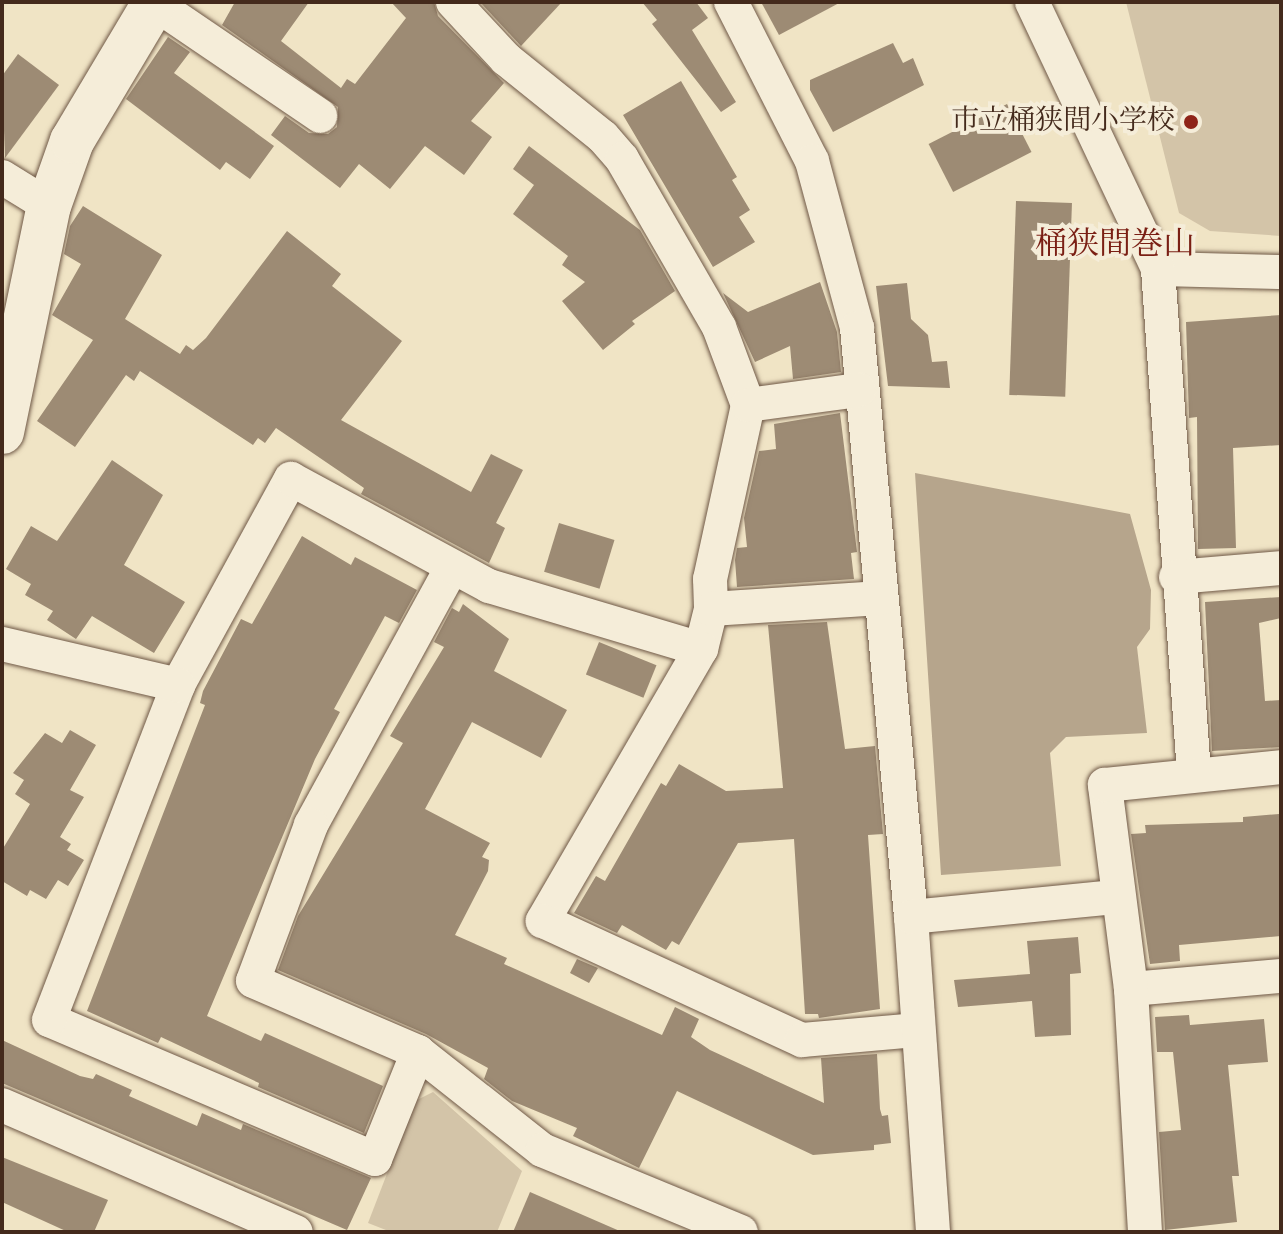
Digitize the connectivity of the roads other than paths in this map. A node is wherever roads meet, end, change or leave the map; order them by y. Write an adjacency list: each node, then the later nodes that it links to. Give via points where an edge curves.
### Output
1 (155, 2): 5 (street); 7 (street, via 72,141)
2 (453, 2): 11 (street, via 506,59 603,137 622,159 719,327)
3 (731, 2): 10 (street, via 812,161 857,328)
4 (1032, 2): 8 (street)
5 (320, 116)
6 (2, 177): 7 (street)
7 (49, 206): 12 (street)
8 (1158, 269): 9 (street); 15 (street)
9 (1281, 272)
10 (859, 390): 11 (street); 16 (street)
11 (748, 405): 17 (street, via 710,579)
12 (2, 432)
13 (1281, 568): 15 (street)
14 (451, 569): 19 (street, via 489,586); 20 (street, via 291,479); 28 (street, via 311,825 253,981)
15 (1176, 577): 22 (street)
16 (881, 598): 17 (street); 24 (street)
17 (711, 609): 19 (street)
18 (2, 644): 20 (street)
19 (701, 649): 27 (street, via 543,921 802,1040)
20 (178, 685): 28 (street, via 49,1020 375,1159)
21 (1281, 767): 22 (street)
22 (1194, 774): 23 (street, via 1105,785)
23 (1116, 897): 24 (street); 26 (street)
24 (911, 917): 27 (street)
25 (1281, 976): 26 (street)
26 (1131, 989): 33 (street)
27 (916, 1030): 32 (street)
28 (418, 1052): 31 (street, via 542,1150)
29 (2, 1105): 30 (street)
30 (296, 1232)
31 (741, 1232)
32 (933, 1232)
33 (1145, 1232)

